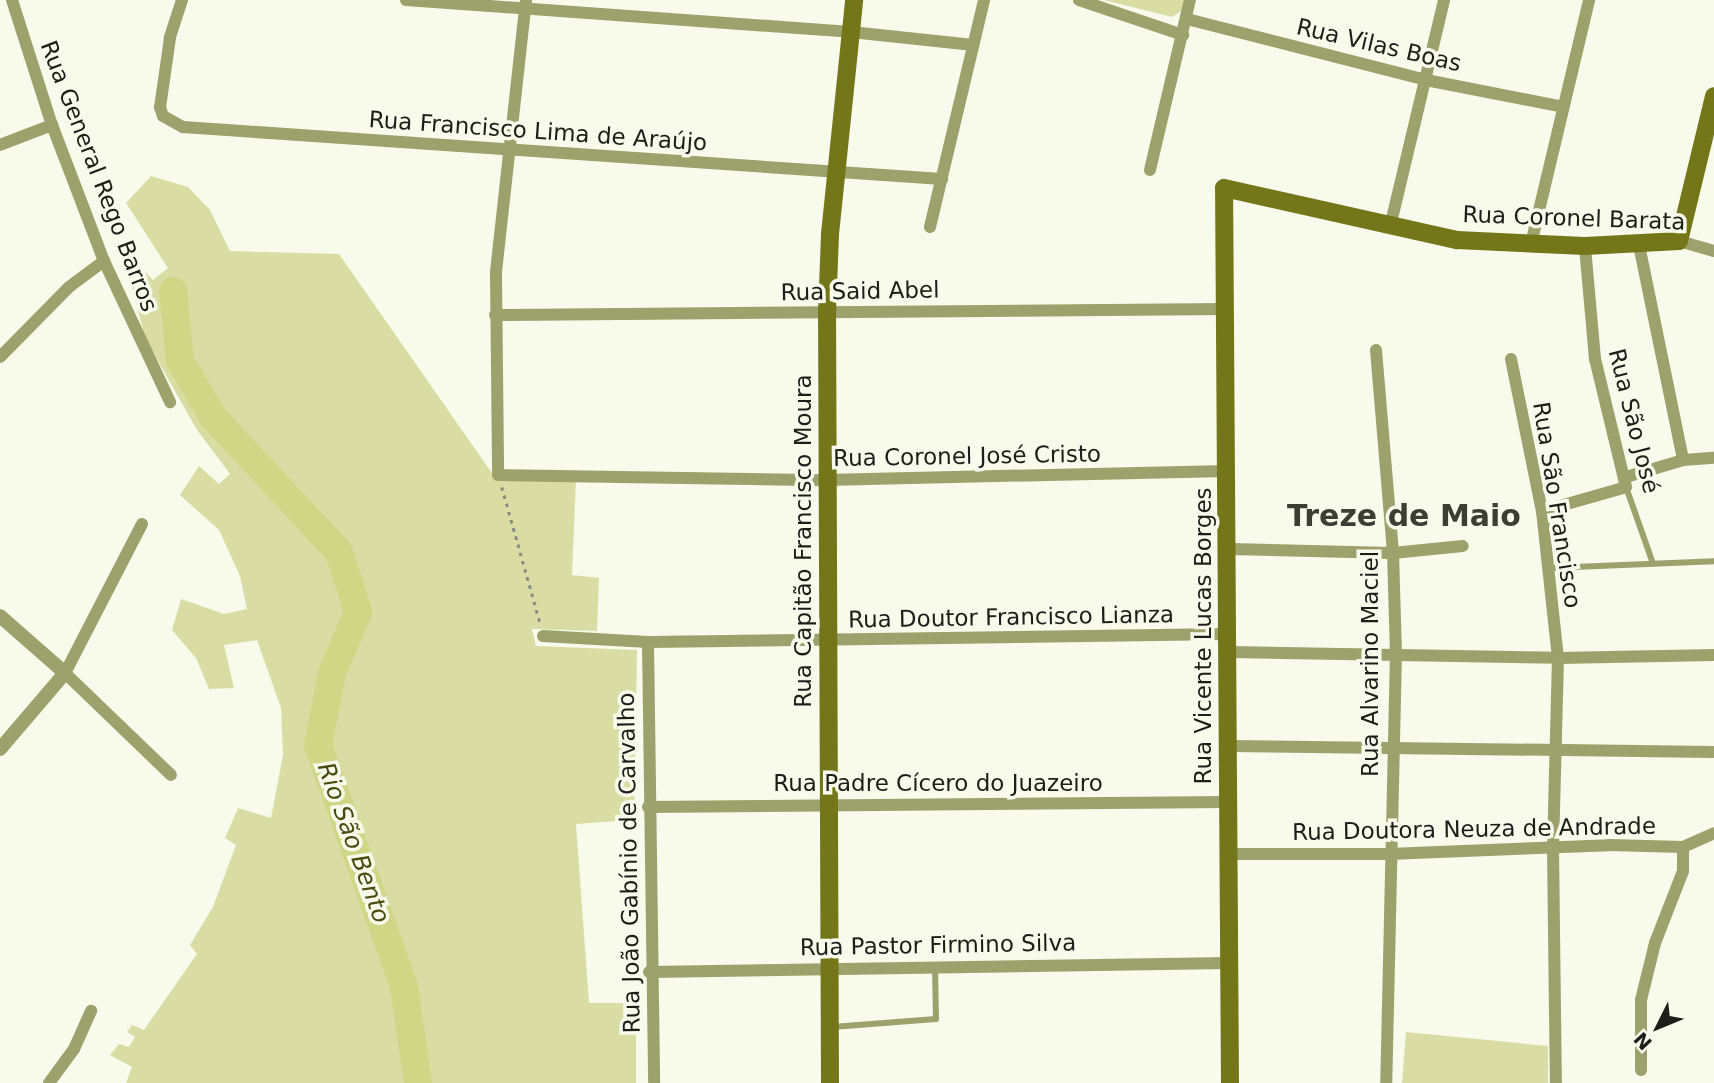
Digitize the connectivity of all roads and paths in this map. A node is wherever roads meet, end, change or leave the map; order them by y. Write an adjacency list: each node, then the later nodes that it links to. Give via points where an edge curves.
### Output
1 (12, 0): 18 (street, Rua General Rego Barros)
2 (182, 0): 20 (street, Rua Francisco Lima de Araújo, via 161,87 163,116 183,127)
3 (406, 0): 10 (street)
4 (854, 0): 12 (main road, Rua Capitão Francisco Moura)
5 (984, 0): 14 (street)
6 (1079, 0): 13 (street)
7 (1191, 0): 11 (street)
8 (1444, 0): 15 (street)
9 (1589, 0): 17 (street)
10 (526, 4): 12 (street); 20 (street)
11 (1187, 19): 13 (street); 15 (street, Rua Vilas Boas)
12 (851, 32): 14 (street); 22 (main road, Rua Capitão Francisco Moura)
13 (1183, 35): 21 (street)
14 (973, 45): 23 (street)
15 (1426, 80): 17 (street, Rua Vilas Boas); 26 (street)
16 (1714, 96): 27 (main road)
17 (1563, 107): 28 (street)
18 (52, 125): 19 (street); 32 (street, Rua General Rego Barros)
19 (0, 145)
20 (509, 150): 22 (street, Rua Francisco Lima de Araújo); 35 (street)
21 (1150, 170)
22 (837, 173): 23 (street, Rua Francisco Lima de Araújo); 34 (main road, Rua Capitão Francisco Moura)
23 (942, 179): 25 (street)
24 (1224, 188): 26 (main road, Rua Coronel Barata); 33 (main road, Rua Vicente Lucas Borges)
25 (930, 227)
26 (1390, 227): 28 (main road, Rua Coronel Barata, via 1457,240)
27 (1679, 241): 30 (main road, Rua Coronel Barata); 31 (street, Rua Coronel Barata)
28 (1531, 244): 29 (main road, Rua Coronel Barata)
29 (1585, 246): 30 (main road, Rua Coronel Barata); 45 (street, Rua São José, via 1600,385)
30 (1639, 246): 41 (street)
31 (1714, 251)
32 (104, 261): 37 (street, via 69,287); 39 (street, Rua General Rego Barros)
33 (1225, 309): 34 (street, Rua Said Abel); 42 (main road, Rua Vicente Lucas Borges)
34 (827, 313): 35 (street, Rua Said Abel); 44 (main road, Rua Capitão Francisco Moura)
35 (495, 315): 43 (street)
36 (1376, 350): 50 (street, Rua Alvarino Maciel)
37 (0, 357)
38 (1511, 359): 46 (street, Rua São Francisco)
39 (170, 402)
40 (1714, 458): 41 (street)
41 (1683, 460): 45 (street)
42 (1227, 471): 44 (street, Rua Coronel José Cristo); 49 (main road, Rua Vicente Lucas Borges)
43 (498, 475): 44 (street, Rua Coronel José Cristo); 56 (path)
44 (825, 480): 57 (main road, Rua Capitão Francisco Moura)
45 (1626, 482): 46 (street); 51 (lane, Rua São José)
46 (1542, 511): 53 (street, Rua São Francisco)
47 (142, 524): 63 (street)
48 (1462, 546): 50 (street)
49 (1230, 549): 50 (street); 55 (main road, Rua Vicente Lucas Borges)
50 (1393, 552): 60 (street, Rua Alvarino Maciel)
51 (1652, 561): 52 (lane); 53 (lane)
52 (1714, 561)
53 (1550, 568): 62 (street, Rua São Francisco)
54 (0, 616): 63 (street)
55 (1228, 634): 57 (street, Rua Doutor Francisco Lianza); 59 (main road, Rua Vicente Lucas Borges)
56 (543, 636): 58 (street, Rua Doutor Francisco Lianza)
57 (827, 641): 58 (street, Rua Doutor Francisco Lianza); 71 (main road, Rua Capitão Francisco Moura)
58 (648, 642): 72 (street, Rua João Gabínio de Carvalho)
59 (1229, 652): 60 (street); 64 (main road, Rua Vicente Lucas Borges)
60 (1396, 653): 62 (street); 65 (street, Rua Alvarino Maciel)
61 (1714, 655): 62 (street)
62 (1558, 658): 67 (street, Rua São Francisco)
63 (65, 673): 66 (street); 69 (street)
64 (1228, 746): 65 (street); 70 (main road, Rua Vicente Lucas Borges)
65 (1392, 746): 67 (street); 77 (street, Rua Alvarino Maciel)
66 (0, 749)
67 (1557, 751): 68 (street); 75 (street, Rua São Francisco)
68 (1714, 752)
69 (171, 775)
70 (1228, 802): 71 (street, Rua Padre Cícero do Juazeiro); 76 (main road, Rua Vicente Lucas Borges)
71 (830, 805): 72 (street, Rua Padre Cícero do Juazeiro); 80 (main road, Rua Capitão Francisco Moura)
72 (648, 807): 81 (street, Rua João Gabínio de Carvalho)
73 (1714, 833): 74 (street, Rua Doutora Neuza de Andrade)
74 (1683, 847): 75 (street, Rua Doutora Neuza de Andrade); 84 (street, via 1683,871 1645,977)
75 (1553, 848): 77 (street, Rua Doutora Neuza de Andrade); 90 (street, Rua São Francisco)
76 (1230, 854): 77 (street, Rua Doutora Neuza de Andrade); 78 (main road, Rua Vicente Lucas Borges)
77 (1389, 854): 89 (street, Rua Alvarino Maciel)
78 (1228, 963): 79 (street, Rua Pastor Firmino Silva); 88 (main road, Rua Vicente Lucas Borges)
79 (935, 966): 80 (street, Rua Pastor Firmino Silva); 83 (lane, via 936,1019)
80 (829, 967): 81 (street, Rua Pastor Firmino Silva); 83 (main road, Rua Capitão Francisco Moura)
81 (649, 972): 86 (street, Rua João Gabínio de Carvalho)
82 (91, 1011): 85 (street, via 74,1049)
83 (829, 1028): 87 (main road, Rua Capitão Francisco Moura)
84 (1641, 1070)
85 (50, 1083)
86 (654, 1083)
87 (830, 1083)
88 (1230, 1083)
89 (1386, 1083)
90 (1556, 1083)

